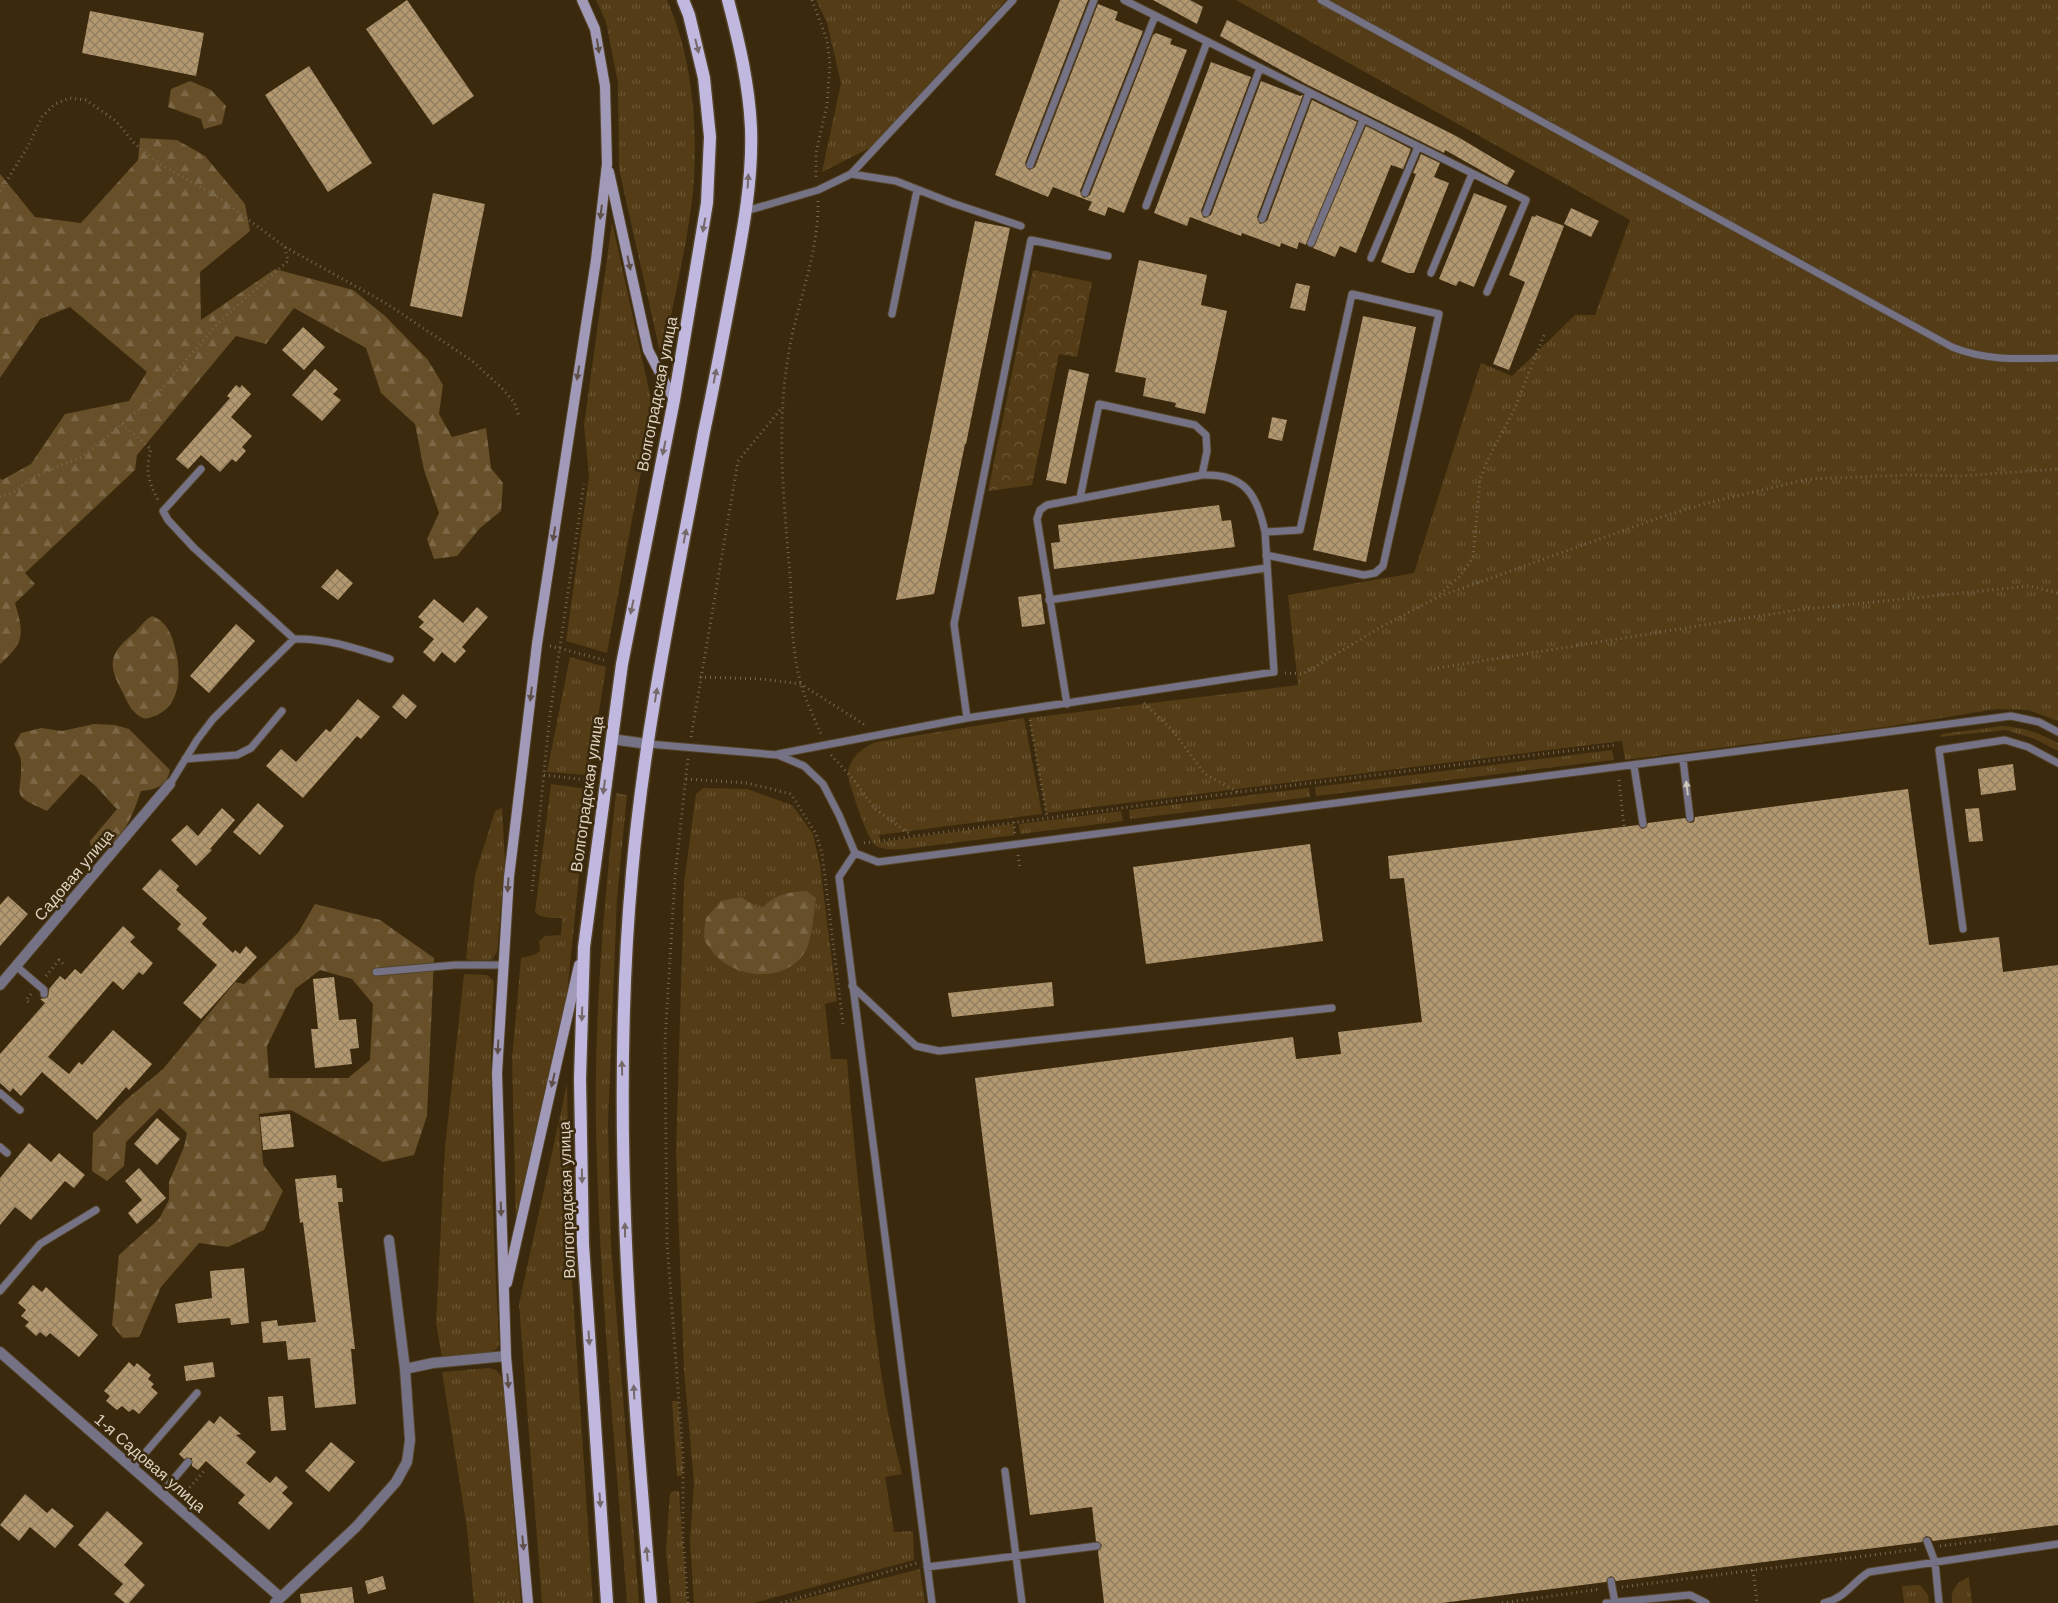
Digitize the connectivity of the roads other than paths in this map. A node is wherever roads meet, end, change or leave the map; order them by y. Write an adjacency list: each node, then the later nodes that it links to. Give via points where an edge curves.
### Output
1 (582, 0): 14 (main road, one-way to 14, via 595,29 604,86)
2 (682, 0): 32 (main road, Волгоградская улица, one-way to 32, via 689,15 704,78 710,137 707,203)
3 (728, 0): 21 (main road, one-way to 3, via 751,130 744,63)
4 (1013, 0): 16 (lane)
5 (1094, 0): 15 (lane)
6 (1124, 0): 8 (lane)
7 (1321, 0): 31 (lane, via 1952,347 1973,355 2013,360)
8 (1155, 16): 9 (lane); 19 (lane)
9 (1208, 42): 10 (lane); 20 (lane)
10 (1260, 68): 11 (lane); 22 (lane)
11 (1309, 93): 12 (lane); 23 (lane)
12 (1363, 120): 13 (lane); 25 (lane)
13 (1418, 147): 17 (lane); 27 (lane)
14 (607, 164): 32 (main road, one-way to 32, via 648,350); 59 (main road, one-way to 59, via 596,260 537,644 509,877)
15 (1030, 166)
16 (851, 174): 18 (lane, via 896,181); 21 (lane, via 818,190)
17 (1472, 174): 28 (lane); 29 (lane, via 1526,200)
18 (917, 190): 24 (lane); 30 (lane)
19 (1085, 193)
20 (1146, 206)
21 (746, 211): 47 (main road, one-way to 21)
22 (1206, 212)
23 (1262, 219)
24 (1021, 226)
25 (1311, 242)
26 (1108, 256): 44 (lane, via 1031,240 954,624)
27 (1371, 258)
28 (1431, 273)
29 (1487, 292)
30 (892, 314)
31 (2058, 358)
32 (674, 400): 46 (main road, Волгоградская улица, one-way to 46, via 629,619)
33 (201, 469): 40 (lane, via 163,511 194,548)
34 (1202, 475): 35 (lane); 35 (lane, via 1207,451 1206,435 1195,425 1099,404); 36 (lane, via 1221,474 1240,481 1252,495)
35 (1080, 498): 39 (lane, via 1047,505 1040,510 1038,519)
36 (1265, 532): 37 (lane); 37 (lane, via 1300,530 1352,294 1439,314 1383,566 1375,573 1364,575)
37 (1266, 555): 38 (lane)
38 (1266, 568): 39 (lane); 42 (lane, via 1274,672)
39 (1049, 600): 42 (lane)
40 (294, 639): 41 (lane, via 317,638); 49 (lane, via 213,719)
41 (390, 659)
42 (1067, 704): 44 (lane)
43 (282, 711): 49 (lane, via 250,748 237,755)
44 (967, 718): 48 (lane)
45 (2058, 732): 50 (lane, via 2039,722 2011,716)
46 (611, 739): 47 (street); 58 (main road, Волгоградская улица, one-way to 58)
47 (648, 744): 48 (lane); 93 (main road, one-way to 47, via 626,1256 621,1054 632,873)
48 (778, 754): 56 (lane, via 804,766 823,784)
49 (185, 759): 53 (lane)
50 (1683, 759): 52 (lane); 54 (lane, one-way to 50)
51 (2058, 763): 57 (lane, via 2006,740 1939,750)
52 (1634, 766): 55 (lane); 56 (lane, via 878,862)
53 (170, 784): 60 (street, Садовая улица)
54 (1690, 818)
55 (1643, 824)
56 (855, 854): 63 (lane, via 839,877)
57 (1964, 929)
58 (584, 947): 73 (main road, one-way to 73); 92 (main road, Волгоградская улица, one-way to 92, via 580,1078 583,1245)
59 (503, 965): 61 (lane, via 456,965); 73 (main road, one-way to 73, via 497,1073)
60 (16, 966): 62 (street, Садовая улица); 64 (lane, via 44,990)
61 (376, 972)
62 (1, 984)
63 (852, 986): 65 (lane, via 916,1046 939,1051); 87 (lane)
64 (44, 994)
65 (1332, 1008)
66 (0, 1093): 67 (lane)
67 (20, 1110)
68 (0, 1147): 69 (lane)
69 (7, 1153)
70 (96, 1210): 72 (lane, via 40,1244)
71 (389, 1240): 76 (street)
72 (0, 1292)
73 (503, 1298): 75 (main road)
74 (0, 1352): 79 (street, 1-я Садовая улица)
75 (506, 1356): 76 (street, via 433,1363); 91 (main road, one-way to 91)
76 (405, 1370): 89 (street, via 410,1440 407,1462 396,1482 356,1527)
77 (197, 1393): 79 (lane)
78 (188, 1462): 81 (lane)
79 (132, 1468): 81 (street, 1-я Садовая улица)
80 (1005, 1471): 85 (lane)
81 (162, 1493): 89 (street, 1-я Садовая улица)
82 (1928, 1544): 86 (lane)
83 (2058, 1544): 86 (lane)
84 (1097, 1546): 85 (lane)
85 (1016, 1556): 87 (lane); 95 (lane)
86 (1936, 1562): 98 (lane, via 1869,1572 1846,1594); 99 (lane)
87 (927, 1567): 94 (lane)
88 (1612, 1585): 90 (lane)
89 (278, 1600)
90 (1614, 1602): 96 (lane); 97 (lane, via 1690,1595)
91 (528, 1603)
92 (607, 1603)
93 (651, 1603)
94 (932, 1603)
95 (1022, 1603)
96 (1606, 1603)
97 (1706, 1603)
98 (1824, 1603)
99 (1939, 1603)

